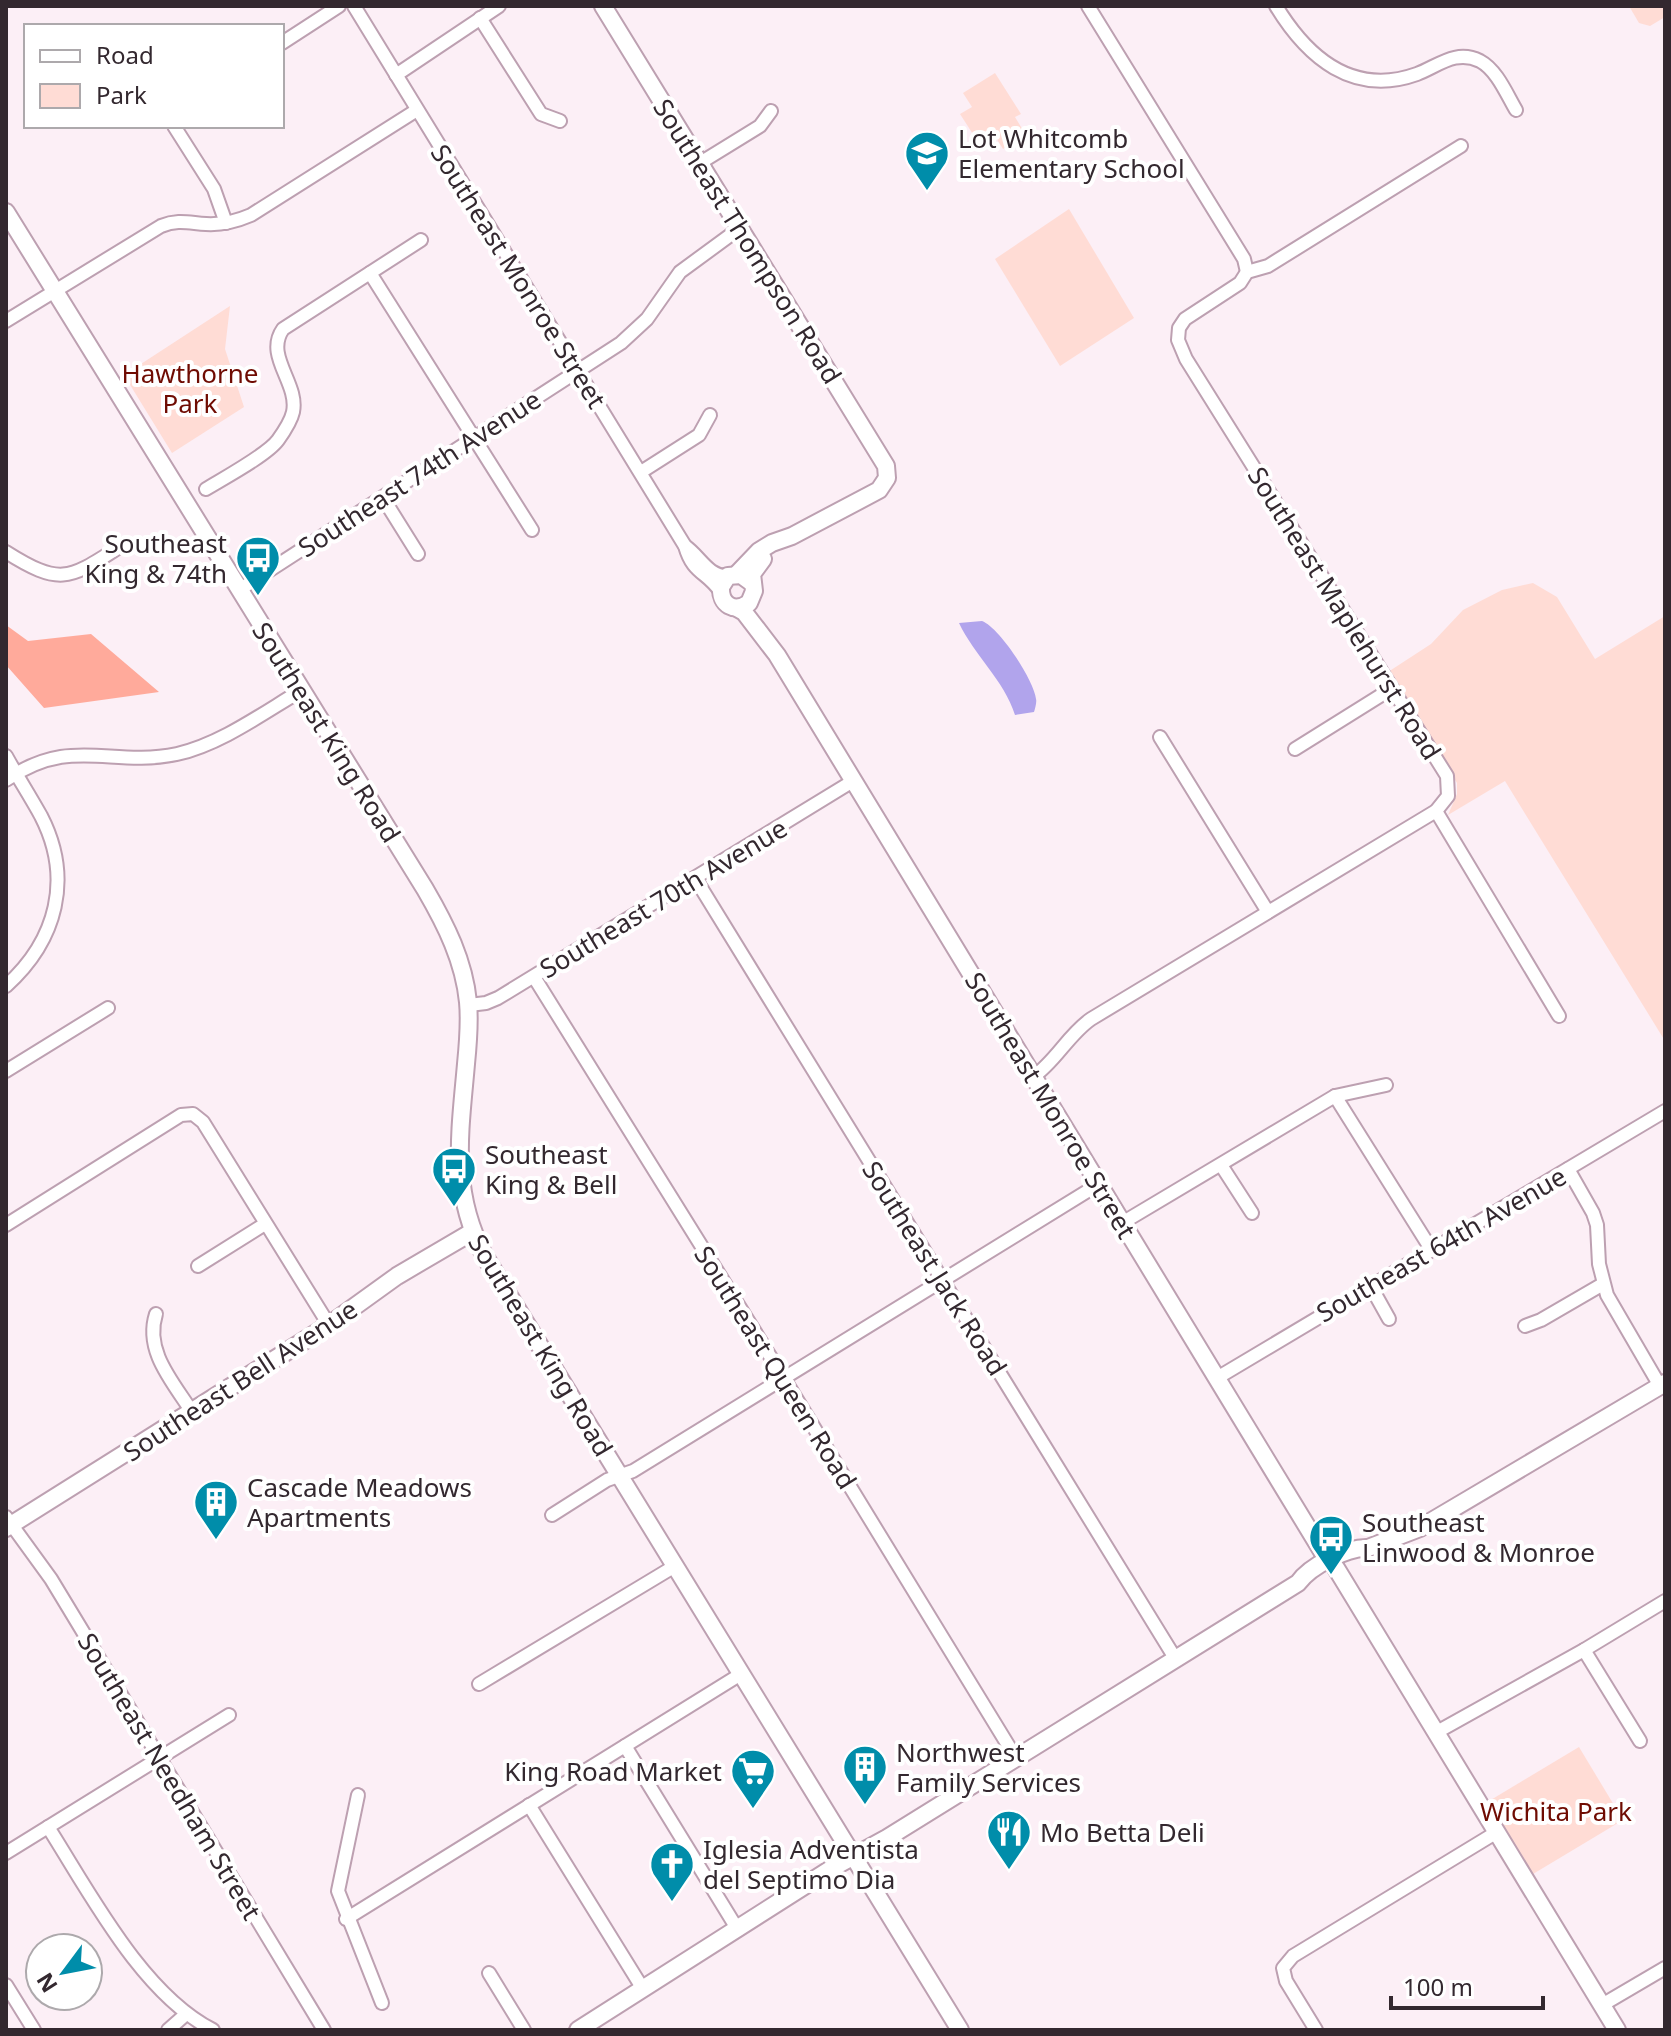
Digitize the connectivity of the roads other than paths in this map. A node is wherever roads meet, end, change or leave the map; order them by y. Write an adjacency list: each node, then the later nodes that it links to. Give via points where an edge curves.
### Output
1 (339, 6): 8 (street)
2 (354, 6): 9 (street, Southeast Monroe Street)
3 (499, 6): 7 (street)
4 (603, 6): 16 (main road, Southeast Thompson Road)
5 (1088, 6): 21 (street, via 1244,259)
6 (1276, 6): 11 (street, via 1312,54 1341,71 1368,79 1401,78 1444,60 1469,57 1491,69)
7 (480, 18): 9 (street); 13 (street, via 541,114)
8 (284, 42)
9 (396, 75): 10 (street, Southeast Monroe Street)
10 (417, 110): 18 (street, via 260,211); 25 (street, Southeast Monroe Street)
11 (1516, 110)
12 (771, 111): 16 (street, via 760,126)
13 (560, 121)
14 (175, 128): 18 (street, via 214,189)
15 (1461, 146): 21 (street, via 1268,266)
16 (700, 163): 19 (main road, Southeast Thompson Road)
17 (6, 212): 23 (main road, Southeast King Road)
18 (226, 223): 23 (street, via 181,221 161,226)
19 (740, 228): 25 (street, Southeast 74th Avenue, via 680,272 640,328); 35 (main road, Southeast Thompson Road, via 882,457 887,478 874,493 792,536 760,561)
20 (421, 240): 22 (street)
21 (1247, 272): 37 (street, Southeast Maplehurst Road, via 1244,280 1194,311 1179,328 1181,353)
22 (370, 273): 27 (street); 29 (street, via 283,329 276,348 293,414 277,442)
23 (55, 292): 24 (street); 36 (main road, Southeast King Road)
24 (6, 321)
25 (577, 370): 27 (street, Southeast 74th Avenue); 28 (street, Southeast Monroe Street)
26 (710, 415): 28 (street, via 699,435)
27 (475, 436): 30 (street, Southeast 74th Avenue); 31 (street)
28 (641, 472): 35 (street, Southeast Monroe Street, via 685,546)
29 (206, 489)
30 (383, 498): 34 (street); 36 (street, Southeast 74th Avenue)
31 (532, 530)
32 (124, 544): 33 (street, via 88,567 58,575 34,569)
33 (6, 552)
34 (418, 554)
35 (738, 589): 43 (main road, Southeast Monroe Street, via 771,636 773,649)
36 (239, 590): 38 (main road, Southeast King Road)
37 (1391, 689): 40 (street); 44 (street, Southeast Maplehurst Road, via 1447,776 1448,796)
38 (302, 690): 42 (street, via 191,751 151,758 54,756); 49 (main road, Southeast King Road, via 441,916 462,968)
39 (1160, 737): 46 (street)
40 (1295, 749)
41 (6, 756): 42 (street)
42 (11, 777): 48 (street, via 50,838 58,890 42,945)
43 (853, 781): 45 (street, Southeast 70th Avenue); 53 (main road, Southeast Monroe Street)
44 (1436, 811): 46 (street); 51 (street)
45 (695, 878): 47 (street, Southeast 70th Avenue); 67 (street, Southeast Jack Road)
46 (1268, 912): 53 (street, via 1081,1026)
47 (534, 977): 49 (street, Southeast 70th Avenue, via 491,1001); 74 (street, Southeast Queen Road)
48 (6, 986)
49 (469, 1005): 64 (main road, Southeast King Road, via 459,1157)
50 (108, 1008): 52 (street)
51 (1559, 1016)
52 (6, 1071)
53 (1033, 1077): 59 (main road, Southeast Monroe Street)
54 (1386, 1085): 55 (street)
55 (1335, 1096): 57 (street); 65 (street)
56 (1665, 1111): 58 (street, Southeast 64th Avenue)
57 (1221, 1165): 60 (street); 61 (street)
58 (1568, 1169): 65 (street, Southeast 64th Avenue); 68 (street, via 1597,1225)
59 (1099, 1184): 61 (main road, Southeast Monroe Street); 67 (street)
60 (1252, 1213)
61 (1122, 1223): 75 (main road, Southeast Monroe Street)
62 (265, 1224): 63 (street, via 193,1114 181,1115); 66 (street); 72 (street)
63 (6, 1225)
64 (472, 1232): 72 (main road, Southeast Bell Avenue, via 397,1276); 78 (main road, Southeast King Road)
65 (1431, 1249): 69 (street, Southeast 64th Avenue)
66 (198, 1266)
67 (943, 1281): 74 (street); 85 (street, Southeast Jack Road)
68 (1603, 1284): 73 (street); 76 (street)
69 (1370, 1285): 71 (street); 75 (street, Southeast 64th Avenue)
70 (156, 1314): 77 (street, via 156,1352)
71 (1389, 1319)
72 (329, 1325): 77 (main road, Southeast Bell Avenue)
73 (1525, 1326)
74 (783, 1377): 78 (street); 93 (street, Southeast Queen Road)
75 (1217, 1378): 81 (main road, Southeast Monroe Street)
76 (1663, 1385): 81 (main road, via 1429,1523 1361,1548)
77 (192, 1412): 80 (main road, Southeast Bell Avenue)
78 (619, 1476): 79 (street); 82 (main road, Southeast King Road)
79 (552, 1515)
80 (8, 1523): 92 (street, Southeast Needham Street, via 51,1579)
81 (1332, 1565): 85 (main road, via 1304,1575); 89 (main road, Southeast Monroe Street)
82 (675, 1566): 86 (main road, Southeast King Road); 87 (street)
83 (1665, 1601): 84 (street)
84 (1584, 1650): 89 (street); 90 (street)
85 (1175, 1658): 93 (main road)
86 (741, 1674): 91 (street); 99 (main road, Southeast King Road)
87 (479, 1684)
88 (229, 1715): 92 (street)
89 (1437, 1732): 97 (main road, Southeast Monroe Street)
90 (1640, 1741)
91 (625, 1746): 95 (street); 101 (street)
92 (159, 1758): 96 (street); 112 (street, Southeast Needham Street)
93 (1016, 1758): 99 (main road)
94 (358, 1795): 100 (street, via 338,1891)
95 (529, 1805): 100 (street); 105 (street)
96 (48, 1827): 98 (street); 108 (street, via 118,1938)
97 (1497, 1832): 107 (main road, Southeast Monroe Street); 116 (street, via 1293,1956 1283,1968 1286,1981)
98 (6, 1853)
99 (853, 1856): 101 (main road); 115 (main road, Southeast King Road)
100 (346, 1919): 106 (street)
101 (738, 1930): 105 (main road)
102 (1665, 1968): 107 (street)
103 (489, 1973): 113 (street)
104 (6, 1985): 109 (street)
105 (643, 1989): 114 (main road)
106 (382, 2003)
107 (1602, 2005): 117 (main road, Southeast Monroe Street)
108 (185, 2015): 110 (street); 111 (street)
109 (34, 2030)
110 (168, 2030)
111 (213, 2030)
112 (324, 2030)
113 (524, 2030)
114 (578, 2030)
115 (960, 2030)
116 (1316, 2030)
117 (1617, 2030)

